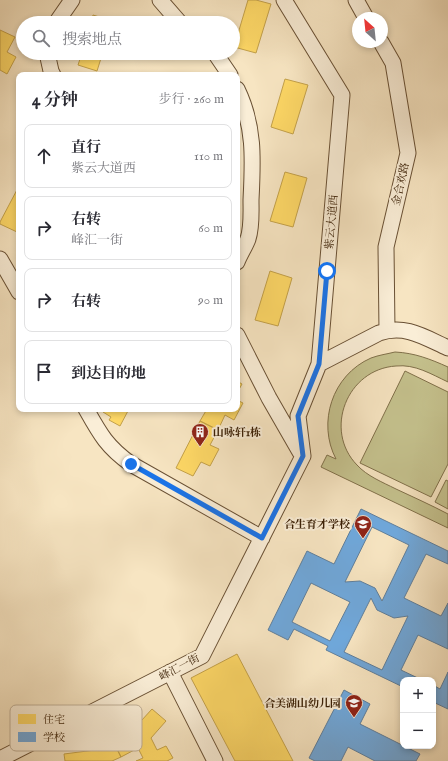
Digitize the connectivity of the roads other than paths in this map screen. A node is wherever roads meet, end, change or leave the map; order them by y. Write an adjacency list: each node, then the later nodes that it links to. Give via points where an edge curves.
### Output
1 (72, 0): 6 (street)
2 (160, 0): 7 (street)
3 (284, 0): 20 (street, 紫云大道西, via 342,95)
4 (356, 0): 5 (street)
5 (363, 12)
6 (61, 16)
7 (174, 16)
8 (384, 48): 17 (street, 金合欢路, via 393,64 408,153 386,247)
9 (49, 60): 11 (street)
10 (220, 60): 12 (street)
11 (52, 72)
12 (228, 72)
13 (240, 95): 14 (street, via 250,128 253,155 250,226 248,240)
14 (240, 256)
15 (0, 259): 16 (street)
16 (16, 287)
17 (387, 330): 19 (street, via 411,331); 20 (street)
18 (240, 341): 22 (street)
19 (448, 348)
20 (319, 364): 22 (street, 紫云大道西, via 298,416)
21 (88, 412): 23 (street, via 107,444 118,455)
22 (303, 456): 23 (street, 峰汇一街)
23 (262, 538): 24 (street, 峰汇一街, via 202,656)
24 (170, 672): 25 (street, 峰汇一街); 28 (street)
25 (106, 705)
26 (17, 751): 27 (street, 峰汇一街)
27 (0, 760)
28 (215, 761)

